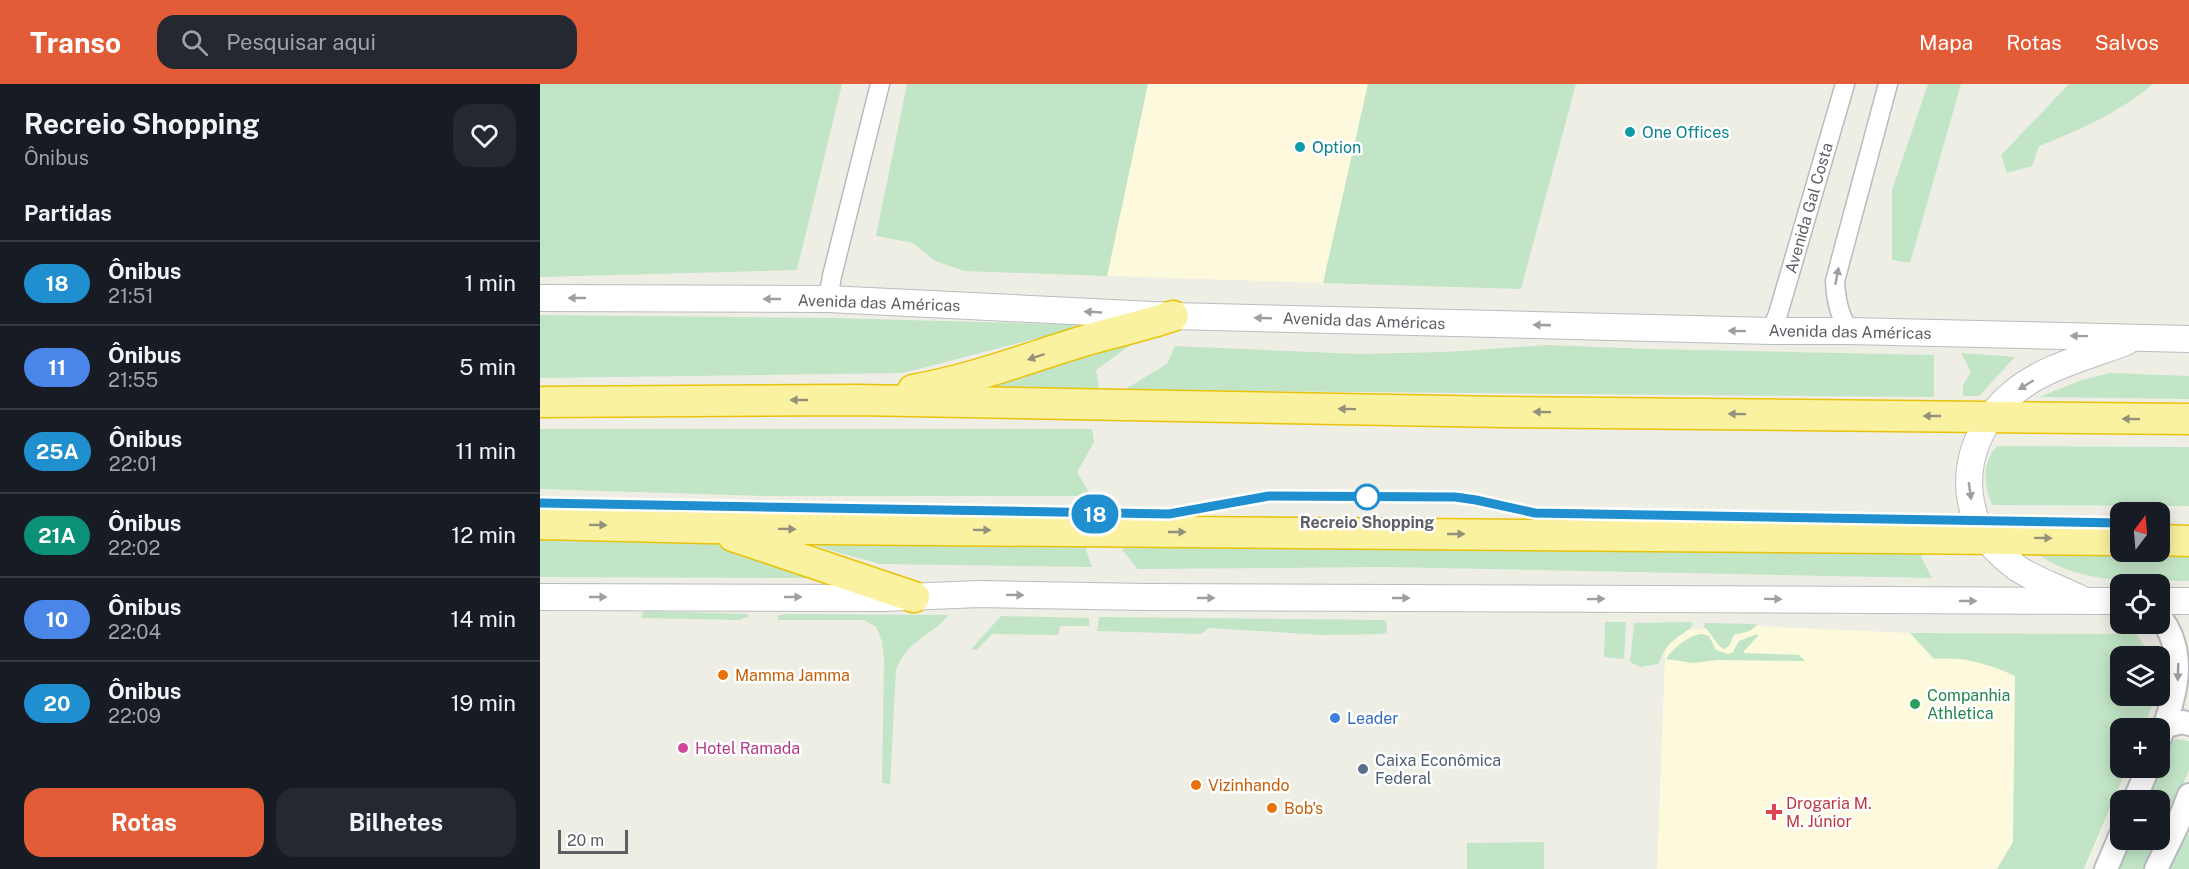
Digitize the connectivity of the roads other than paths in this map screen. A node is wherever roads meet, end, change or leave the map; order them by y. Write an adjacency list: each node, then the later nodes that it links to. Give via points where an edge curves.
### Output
1 (880, 84): 5 (street)
2 (1845, 84): 8 (street, Avenida Gal Costa)
3 (1888, 84): 7 (street, one-way to 3, via 1840,316 1835,281)
4 (540, 298): 5 (main road, Avenida das Américas, one-way to 4)
5 (828, 299): 6 (main road, Avenida das Américas, one-way to 5)
6 (1173, 316): 8 (main road, Avenida das Américas, one-way to 6); 11 (highway, one-way to 11, via 938,386)
7 (1849, 331): 8 (main road, Avenida das Américas); 9 (main road, Avenida das Américas, one-way to 7)
8 (1771, 332)
9 (2137, 338): 10 (main road, Avenida das Américas); 13 (main road, one-way to 13, via 2047,373 2014,392)
10 (2189, 339)
11 (857, 400): 12 (highway, one-way to 12); 13 (highway, one-way to 11, via 1489,412)
12 (540, 402)
13 (1991, 416): 14 (highway, one-way to 13); 17 (main road, one-way to 17, via 1969,467 1968,487 1976,522)
14 (2189, 419)
15 (540, 524): 16 (highway, one-way to 16)
16 (708, 528): 17 (highway, one-way to 17); 22 (highway)
17 (1985, 537): 18 (highway, one-way to 18); 23 (main road, via 2017,568)
18 (2110, 540)
19 (2170, 540): 20 (highway)
20 (2189, 541)
21 (540, 597): 22 (main road, one-way to 22)
22 (914, 597): 23 (main road, one-way to 23, via 979,594)
23 (2086, 601): 24 (main road)
24 (2110, 601)
25 (2170, 601): 26 (main road)
26 (2189, 601)
27 (2170, 634): 28 (street, one-way to 28, via 2178,659 2177,684)
28 (2166, 718)
29 (2189, 724): 30 (street)
30 (2170, 726)
31 (2189, 795): 34 (street)
32 (2114, 850): 33 (street)
33 (2106, 869)
34 (2156, 869)

